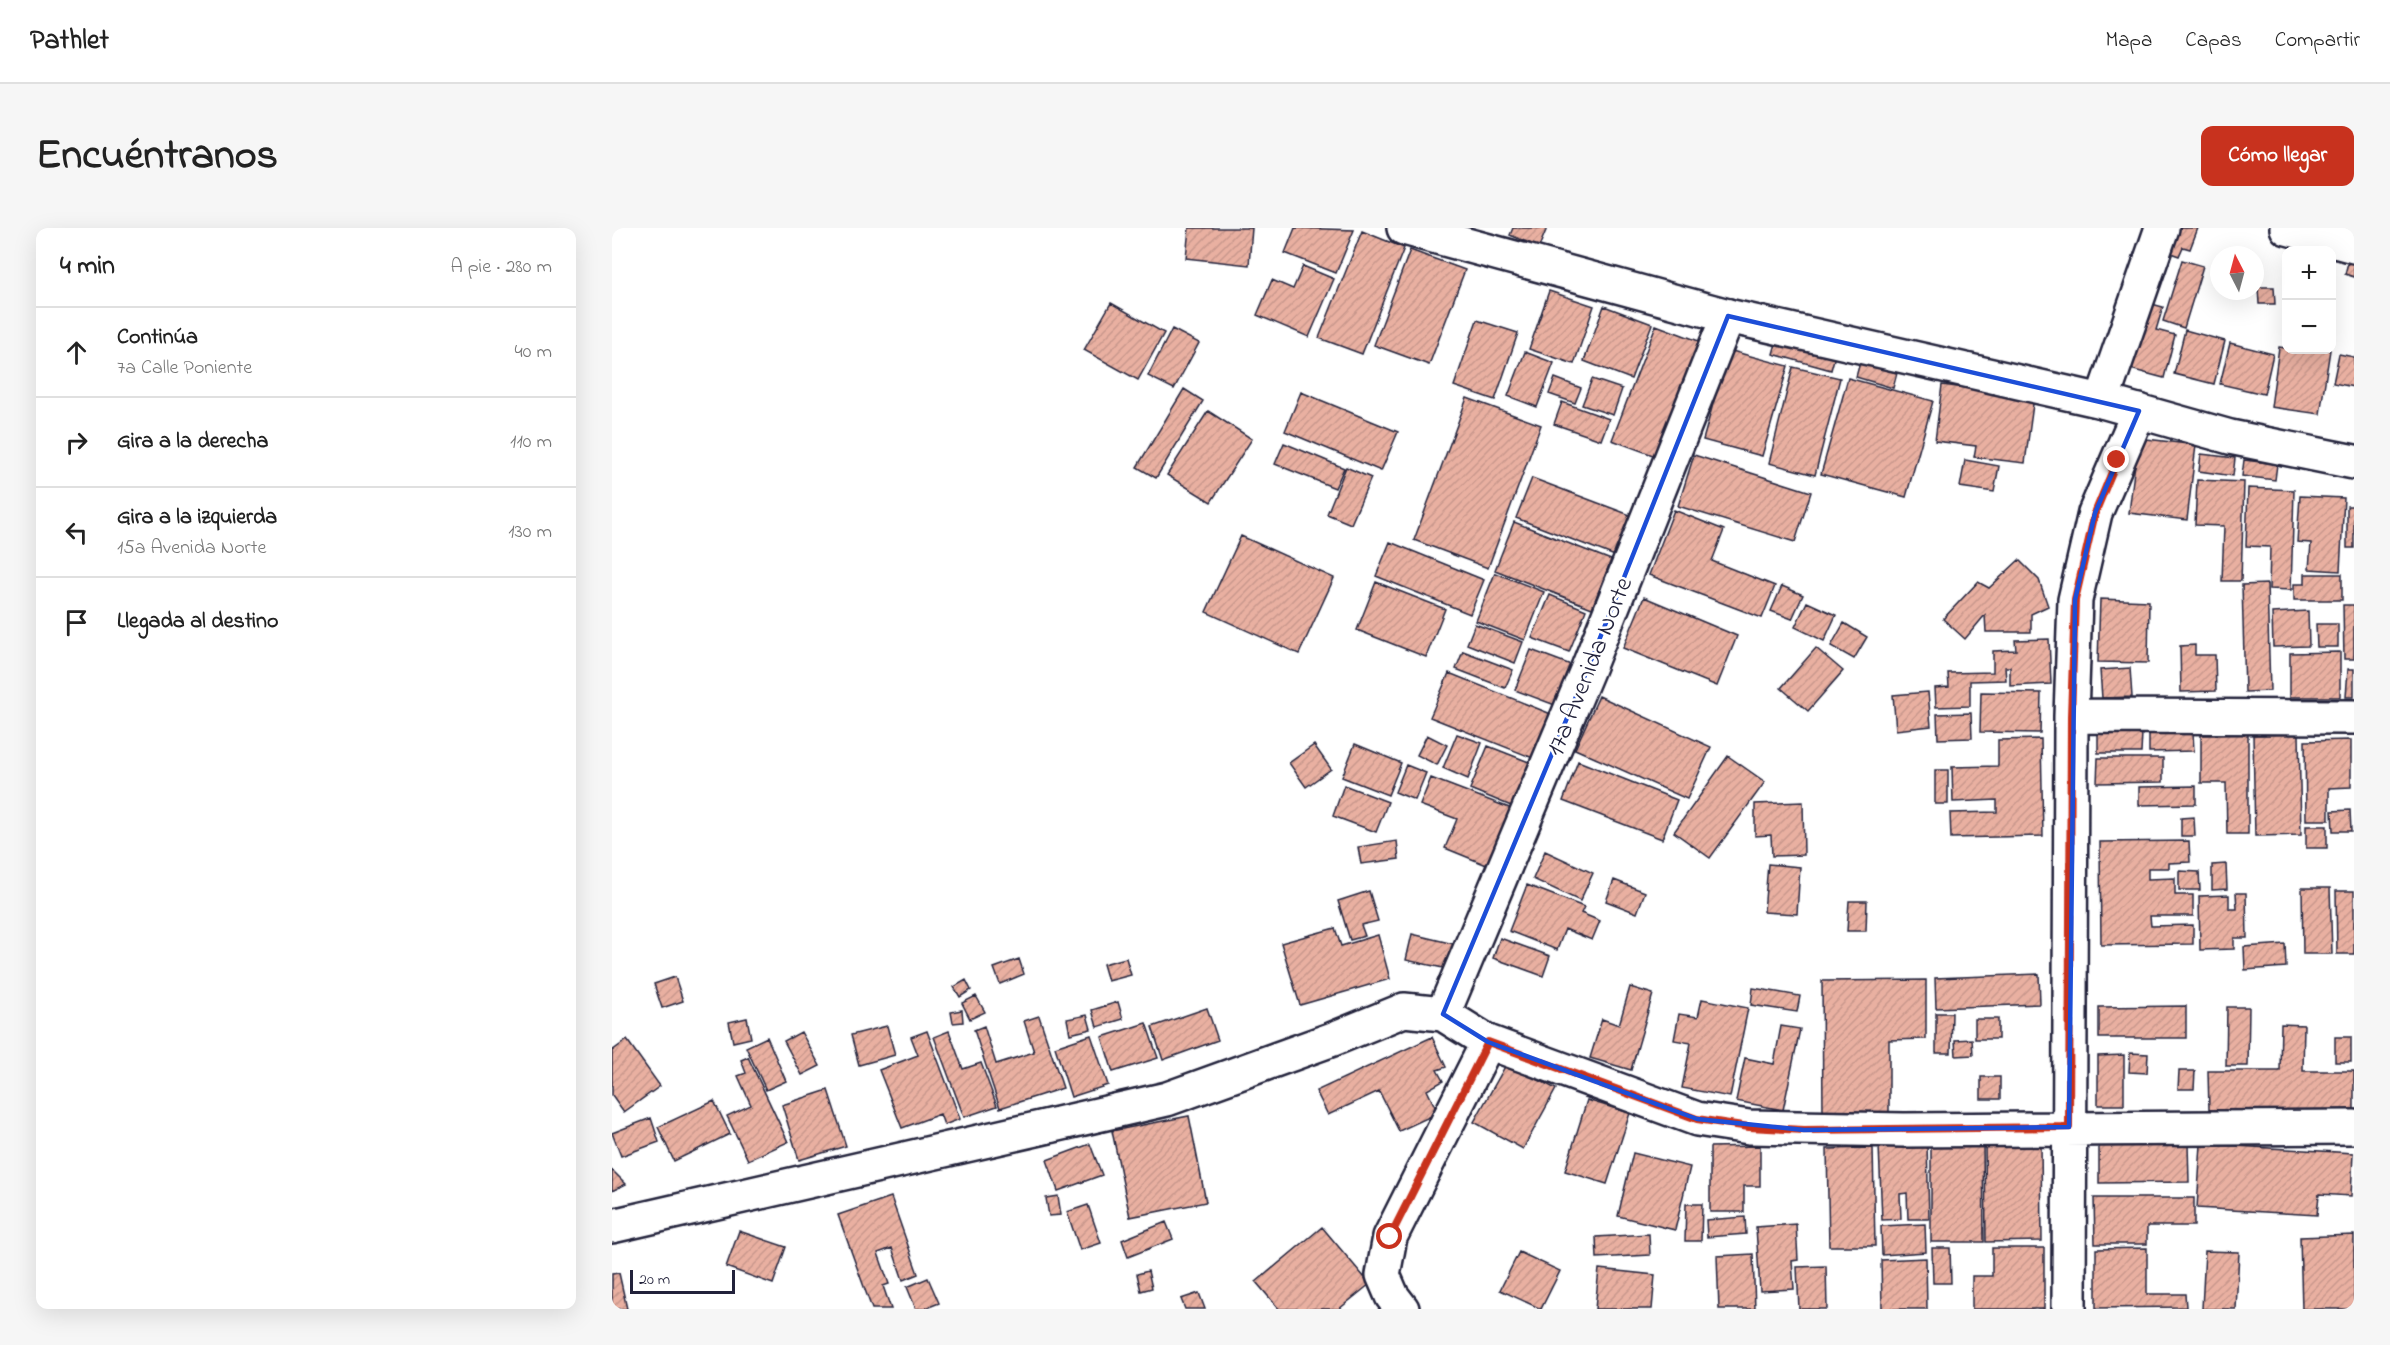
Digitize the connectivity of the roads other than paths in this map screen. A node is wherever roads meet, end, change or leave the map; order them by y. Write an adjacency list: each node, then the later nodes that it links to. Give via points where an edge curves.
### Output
1 (1404, 228): 5 (street)
2 (2162, 228): 6 (street)
3 (2287, 228): 4 (street)
4 (2354, 246)
5 (1728, 316): 6 (street); 11 (street, 17a Avenida Norte, via 1588,668)
6 (2102, 401): 7 (street)
7 (2139, 411): 8 (street, via 2230,437); 9 (street, via 2095,513 2083,562 2075,600)
8 (2354, 462)
9 (2071, 716): 10 (street); 13 (street)
10 (2354, 717)
11 (1443, 1014): 12 (street); 15 (street, via 1404,1010 1167,1099)
12 (1488, 1042): 13 (street, via 1697,1119 1749,1127); 16 (street, via 1390,1237 1383,1275)
13 (2069, 1127): 14 (street); 17 (street)
14 (2354, 1127)
15 (612, 1226)
16 (1392, 1305)
17 (2069, 1309)

